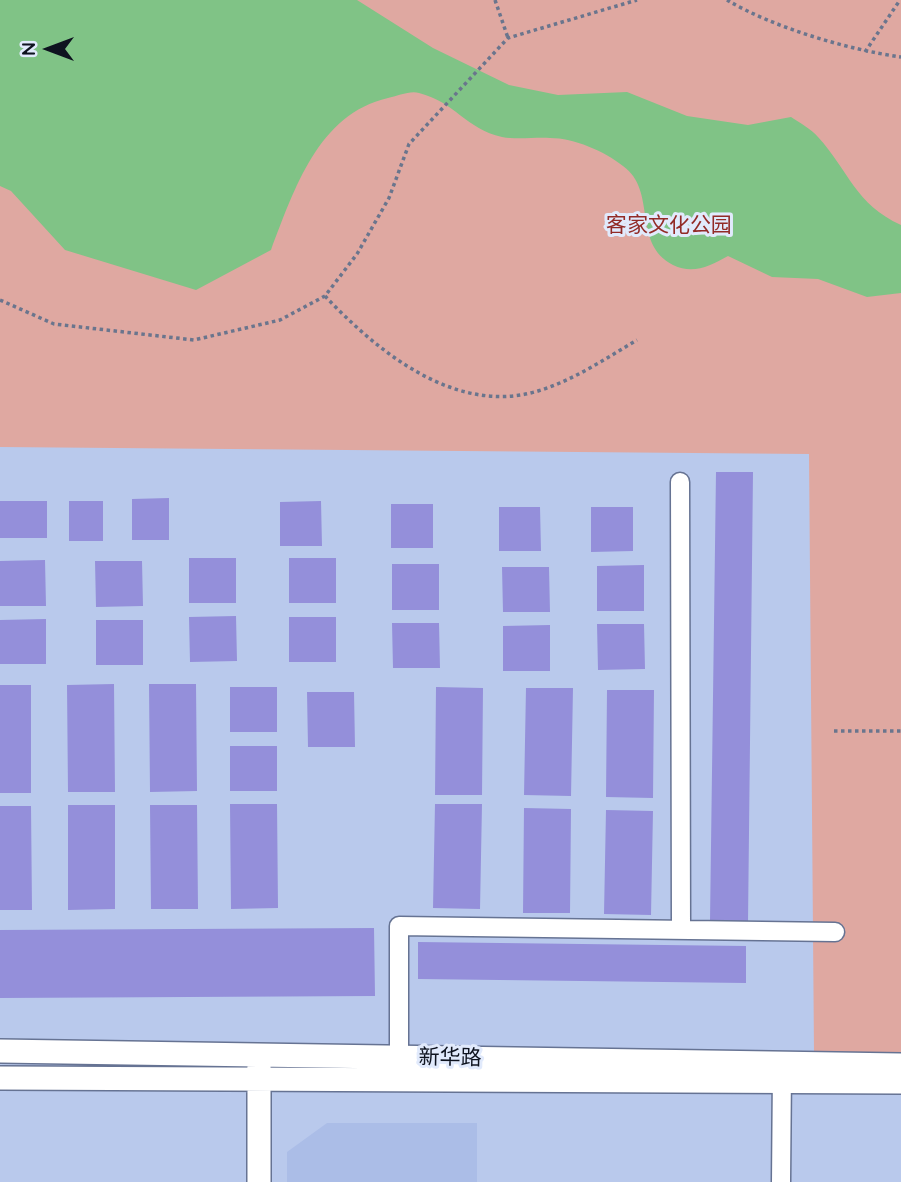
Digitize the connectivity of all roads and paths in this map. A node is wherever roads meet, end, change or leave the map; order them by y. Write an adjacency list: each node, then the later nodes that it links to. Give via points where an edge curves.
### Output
1 (495, 0): 5 (path)
2 (637, 0): 5 (path)
3 (727, 0): 6 (path, via 746,11)
4 (901, 0): 6 (path)
5 (508, 38): 8 (path, via 409,144 388,198 357,254)
6 (864, 52): 7 (path)
7 (901, 57)
8 (325, 296): 9 (path, via 280,320 194,340 54,324); 10 (path, via 389,356 440,384 489,396 536,392 583,373)
9 (0, 300)
10 (637, 340)
11 (680, 482): 14 (street)
12 (834, 731): 13 (path)
13 (901, 731)
14 (681, 930): 15 (street); 18 (street, via 399,926)
15 (835, 932)
16 (0, 1051): 17 (street, 新华路)
17 (265, 1055): 18 (street, 新华路); 22 (street)
18 (399, 1057): 19 (street, 新华路)
19 (782, 1073): 21 (street, 新华路); 22 (street, 新华路); 25 (street)
20 (0, 1078): 22 (street, 新华路)
21 (899, 1078)
22 (265, 1079): 23 (street); 24 (street)
23 (259, 1182)
24 (272, 1182)
25 (781, 1182)

